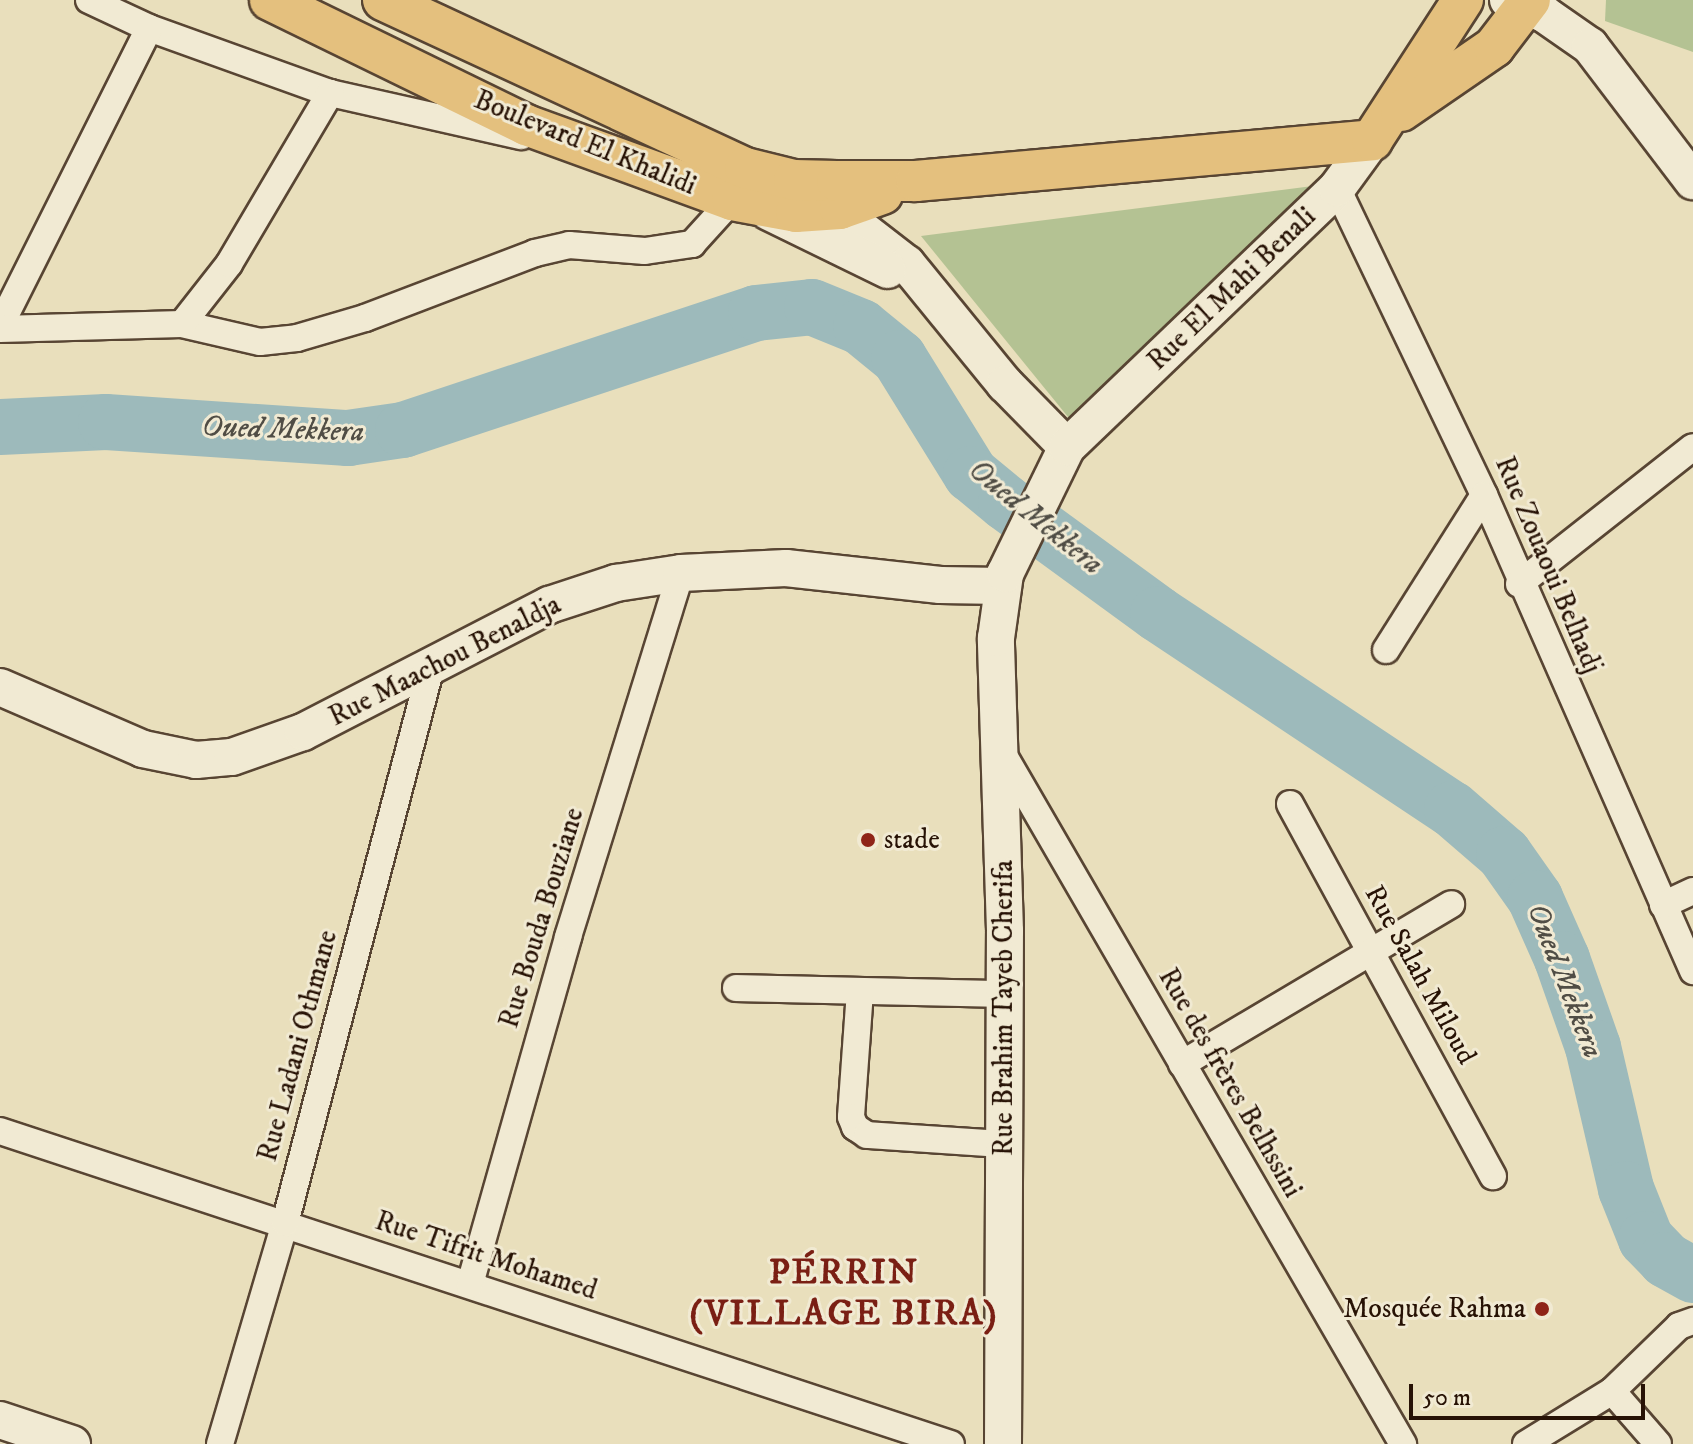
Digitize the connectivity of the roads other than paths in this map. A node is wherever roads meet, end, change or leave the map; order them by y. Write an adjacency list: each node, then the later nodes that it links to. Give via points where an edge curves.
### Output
1 (89, 0): 6 (street)
2 (270, 0): 9 (main road, Boulevard El Khalidi, via 526,125)
3 (383, 0): 10 (main road, via 715,155)
4 (1463, 0): 8 (main road)
5 (1522, 2): 8 (main road, via 1494,47); 12 (main road, via 1590,46)
6 (149, 28): 7 (street); 18 (street)
7 (330, 93): 9 (street); 17 (street, via 229,264)
8 (1379, 131): 11 (main road); 13 (main road, Rue El Mahi Benali)
9 (607, 155): 14 (main road, Boulevard El Khalidi)
10 (794, 180): 11 (main road); 15 (main road)
11 (916, 181): 15 (main road, Boulevard El Khalidi)
12 (1693, 181)
13 (1337, 188): 20 (main road, Rue El Mahi Benali); 21 (street, Rue Zouaoui Belhadj)
14 (744, 203): 15 (main road, Boulevard El Khalidi, via 796,212); 16 (main road); 17 (street, via 692,244 645,251 569,245 535,253 365,318 297,338 260,342)
15 (840, 209): 16 (main road)
16 (930, 290): 20 (main road)
17 (182, 324): 18 (street)
18 (0, 327)
19 (1692, 452): 24 (street)
20 (1059, 459): 23 (main road, Rue Brahim Tayeb Cherifa)
21 (1484, 495): 24 (street, Rue Zouaoui Belhadj); 25 (street)
22 (681, 573): 23 (main road, Rue Maachou Benaldja, via 786,568 940,585); 26 (main road, Rue Maachou Benaldja, via 616,583 549,605); 43 (street, Rue Bouda Bouziane, via 568,937)
23 (1004, 580): 28 (main road, Rue Brahim Tayeb Cherifa, via 996,650)
24 (1519, 584): 32 (street, Rue Zouaoui Belhadj)
25 (1386, 650)
26 (432, 663): 27 (main road, Rue Maachou Benaldja, via 303,732 232,757 196,760 143,749); 42 (street, Rue Ladani Othmane)
27 (0, 687)
28 (1003, 754): 37 (main road, Rue Brahim Tayeb Cherifa); 38 (street, Rue des frères Belhssini)
29 (1290, 804): 33 (street, Rue Salah Miloud)
30 (1693, 891): 32 (street)
31 (1451, 904): 33 (street)
32 (1663, 905): 34 (street, Rue Zouaoui Belhadj)
33 (1371, 953): 38 (street); 41 (street, Rue Salah Miloud)
34 (1693, 971)
35 (736, 988): 36 (street)
36 (860, 991): 37 (street); 40 (street, via 851,1117 855,1127 867,1135)
37 (1004, 994): 40 (main road, Rue Brahim Tayeb Cherifa)
38 (1182, 1064): 51 (street, Rue des frères Belhssini)
39 (0, 1131): 42 (street, Rue Tifrit Mohamed)
40 (1004, 1144): 50 (main road, Rue Brahim Tayeb Cherifa)
41 (1493, 1176)
42 (285, 1223): 43 (street, Rue Tifrit Mohamed); 48 (street, Rue Ladani Othmane)
43 (470, 1284): 49 (street, Rue Tifrit Mohamed)
44 (1690, 1321): 45 (street)
45 (1612, 1391): 52 (street); 53 (street)
46 (0, 1420): 47 (main road)
47 (72, 1444)
48 (220, 1444)
49 (951, 1444)
50 (1003, 1444)
51 (1403, 1444)
52 (1526, 1444)
53 (1658, 1444)

